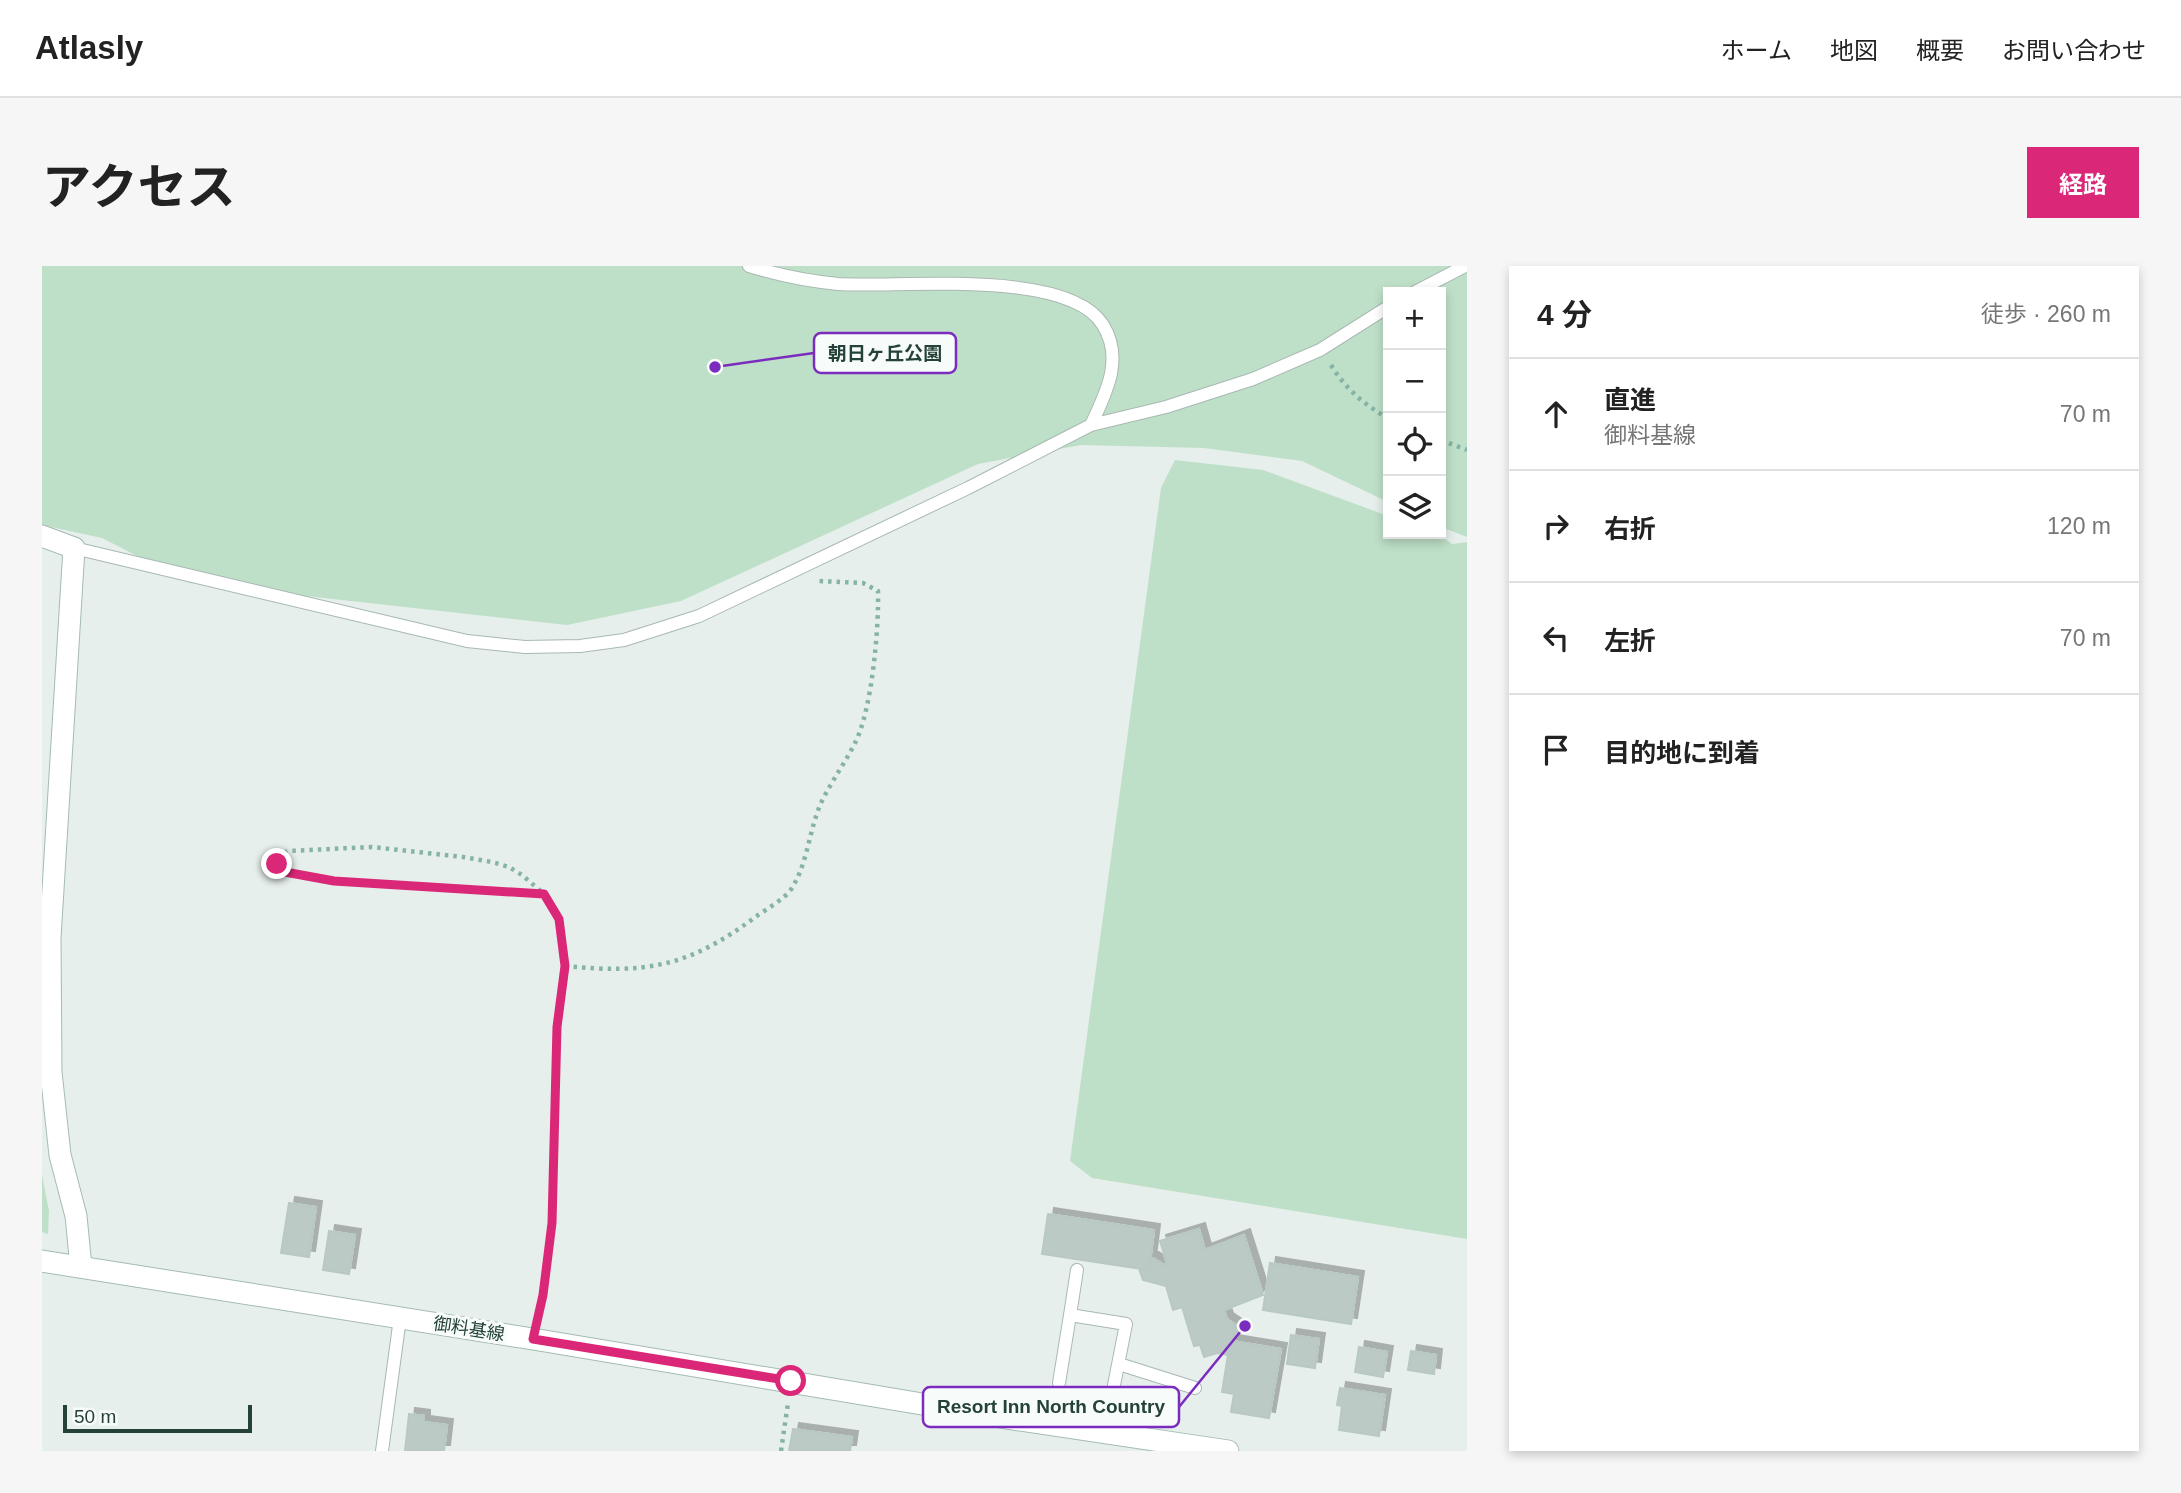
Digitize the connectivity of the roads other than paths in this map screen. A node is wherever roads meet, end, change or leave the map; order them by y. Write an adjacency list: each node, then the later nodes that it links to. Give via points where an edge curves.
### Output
1 (749, 266): 5 (lane, via 838,284 1019,286 1062,295 1088,308 1103,324 1112,346 1113,370)
2 (1465, 266): 3 (lane)
3 (1425, 287)
4 (1383, 310): 5 (lane, via 1320,350 1241,383)
5 (1091, 425): 7 (lane, via 699,616 624,640 580,646 467,641)
6 (42, 536): 7 (street)
7 (75, 548): 9 (street, via 50,938 51,1072 60,1155 76,1216)
8 (42, 1261): 9 (street, 御料基線)
9 (81, 1267): 12 (street, 御料基線)
10 (1077, 1270): 11 (lane)
11 (1070, 1315): 13 (lane, via 1126,1324); 14 (lane)
12 (400, 1318): 16 (street, 御料基線); 17 (lane)
13 (1119, 1364): 15 (lane); 16 (lane)
14 (1059, 1383)
15 (1195, 1388)
16 (1105, 1431): 18 (street, 御料基線)
17 (383, 1451)
18 (1228, 1451)

